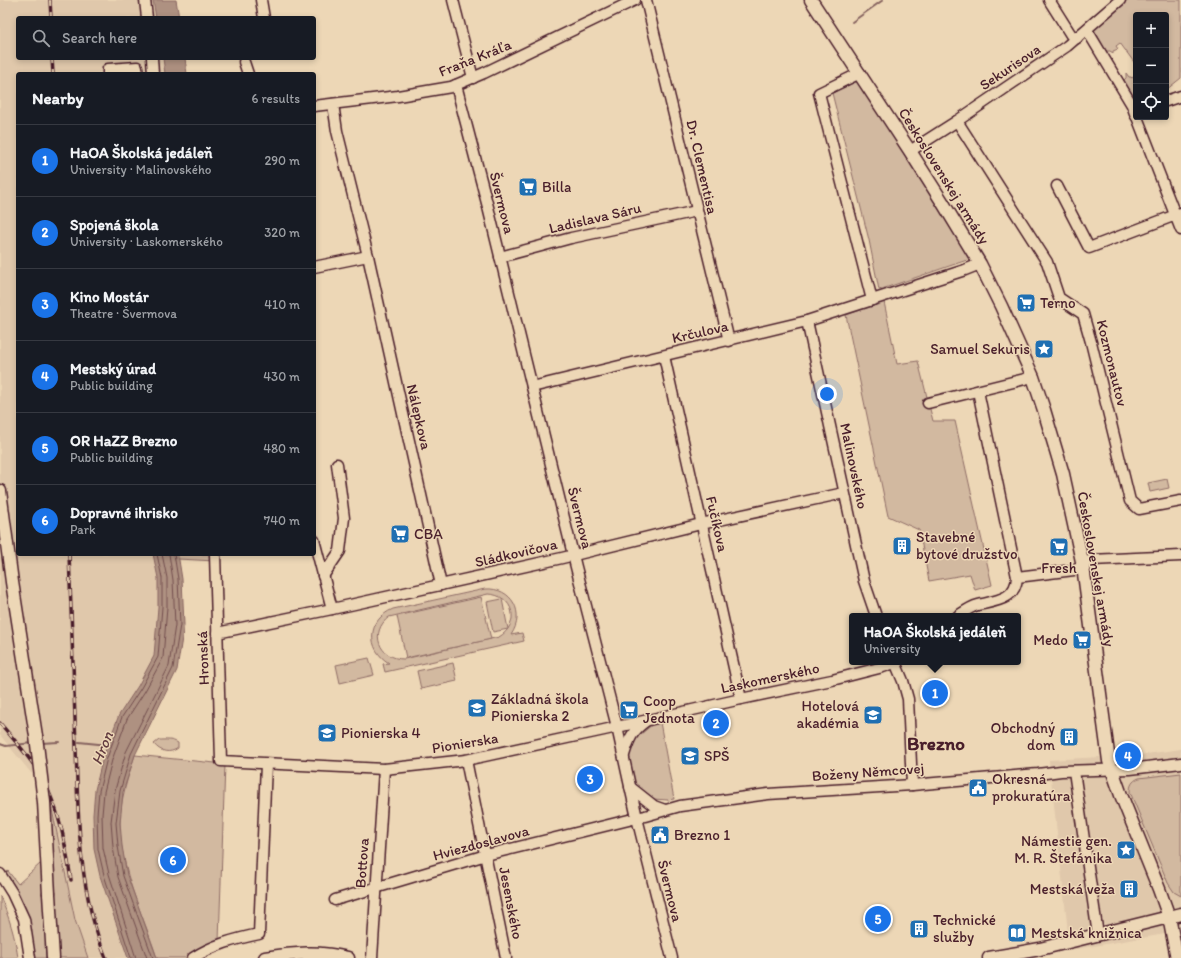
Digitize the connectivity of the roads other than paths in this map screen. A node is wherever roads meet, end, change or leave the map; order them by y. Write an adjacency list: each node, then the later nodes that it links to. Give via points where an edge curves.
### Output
1 (145, 0): 9 (street)
2 (261, 0): 10 (street)
3 (453, 0): 20 (street)
4 (635, 0): 20 (street, Fraňa Kráľa)
5 (646, 0): 31 (street, Dr. Clementisa)
6 (811, 0): 19 (main road, Československej armády)
7 (1049, 0): 12 (street, via 1071,35)
8 (1120, 0): 11 (street, Sekurisova)
9 (147, 16)
10 (264, 16)
11 (1087, 30): 12 (street, Sekurisova); 24 (street)
12 (1077, 38): 28 (street, Sekurisova)
13 (152, 60): 17 (street)
14 (244, 62): 18 (street)
15 (108, 72): 16 (street, via 108,69 137,67)
16 (138, 72)
17 (153, 72)
18 (247, 72)
19 (860, 74): 29 (main road, Československej armády); 38 (street, via 819,93)
20 (473, 78): 21 (street, Fraňa Kráľa)
21 (456, 85): 25 (street, Fraňa Kráľa); 35 (street, Švermova)
22 (1181, 96): 23 (street)
23 (1169, 99)
24 (1133, 103)
25 (334, 104): 26 (street, Fraňa Kráľa); 34 (street, Nálepkova, via 337,131)
26 (316, 106)
27 (1138, 120): 32 (street)
28 (957, 121): 29 (street, Sekurisova); 49 (street, Kozmonautov, via 1046,262 1059,298 1083,314 1130,501 1138,509)
29 (910, 151): 36 (main road, Československej armády)
30 (1057, 186): 32 (street, via 1089,248)
31 (697, 211): 35 (street, Ladislava Sáru, via 571,238); 40 (street, Dr. Clementisa)
32 (1178, 214): 33 (street)
33 (1181, 230)
34 (368, 256): 37 (street); 58 (street, Nálepkova)
35 (500, 257): 43 (street, Švermova)
36 (980, 264): 38 (street, Krčulova); 42 (main road, Československej armády)
37 (316, 267)
38 (872, 300): 39 (street, Krčulova)
39 (808, 321): 40 (street, Krčulova); 48 (street, Malinovského)
40 (728, 341): 41 (street, Krčulova)
41 (664, 356): 43 (street, Krčulova); 50 (street, Fučíkova)
42 (1033, 377): 44 (street); 55 (main road, Československej armády, via 1063,474)
43 (532, 387): 52 (street, Švermova)
44 (978, 391): 45 (street); 57 (street)
45 (928, 403)
46 (337, 464): 56 (street, via 344,518 340,551)
47 (0, 491): 87 (main road, bridge, via 45,808)
48 (844, 493): 50 (street, Sládkovičova); 60 (street, Malinovského, via 864,581)
49 (1181, 501)
50 (701, 524): 52 (street, Sládkovičova); 65 (street, Fučíkova)
51 (316, 548): 56 (street)
52 (574, 555): 58 (street, Sládkovičova); 67 (street, Švermova)
53 (215, 556): 62 (street, Hronská)
54 (1181, 556): 55 (street, via 1091,560)
55 (1083, 566): 57 (street, via 1074,570); 74 (main road, Československej armády)
56 (323, 576): 59 (street)
57 (1017, 577): 61 (street, via 1014,589 1003,598 972,607)
58 (441, 585): 59 (street, Sládkovičova)
59 (332, 609): 62 (street, Sládkovičova)
60 (875, 613)
61 (963, 613)
62 (217, 633): 70 (street, Hronská)
63 (888, 665): 65 (street, Laskomerského)
64 (897, 665): 76 (street, via 908,699)
65 (741, 699): 66 (street, Laskomerského)
66 (652, 718): 67 (street, Laskomerského); 68 (street, Laskomerského, via 637,728 629,739)
67 (617, 727): 68 (street, Švermova); 69 (street, Pionierska)
68 (623, 757): 77 (street, Švermova)
69 (466, 760): 73 (street, Pionierska); 80 (street, Jesenského)
70 (221, 761): 72 (street, Pionierska)
71 (1181, 763): 74 (street)
72 (266, 764): 73 (street, Pionierska); 88 (street, via 259,934 226,942)
73 (384, 769): 82 (street, Bottova)
74 (1112, 770): 75 (street); 84 (main road, via 1159,889)
75 (1074, 771): 76 (street, Boženy Němcovej); 85 (street)
76 (912, 785): 78 (street, Boženy Němcovej, via 768,794)
77 (630, 787): 78 (street, via 654,806); 79 (street, Švermova)
78 (665, 810): 79 (street, Boženy Němcovej)
79 (637, 818): 80 (street, Hviezdoslavova); 93 (street, Švermova)
80 (486, 855): 82 (street, Hviezdoslavova); 92 (street, Jesenského)
81 (0, 874): 86 (street, via 24,919)
82 (376, 889): 83 (street, Hviezdoslavova); 91 (street, Bottova)
83 (335, 900)
84 (1175, 916): 85 (main road); 95 (main road)
85 (1098, 935): 94 (main road)
86 (30, 958)
87 (53, 958)
88 (193, 958)
89 (265, 958): 90 (main road, via 307,952)
90 (348, 958)
91 (372, 958)
92 (506, 958)
93 (672, 958)
94 (989, 958)
95 (1177, 958)

